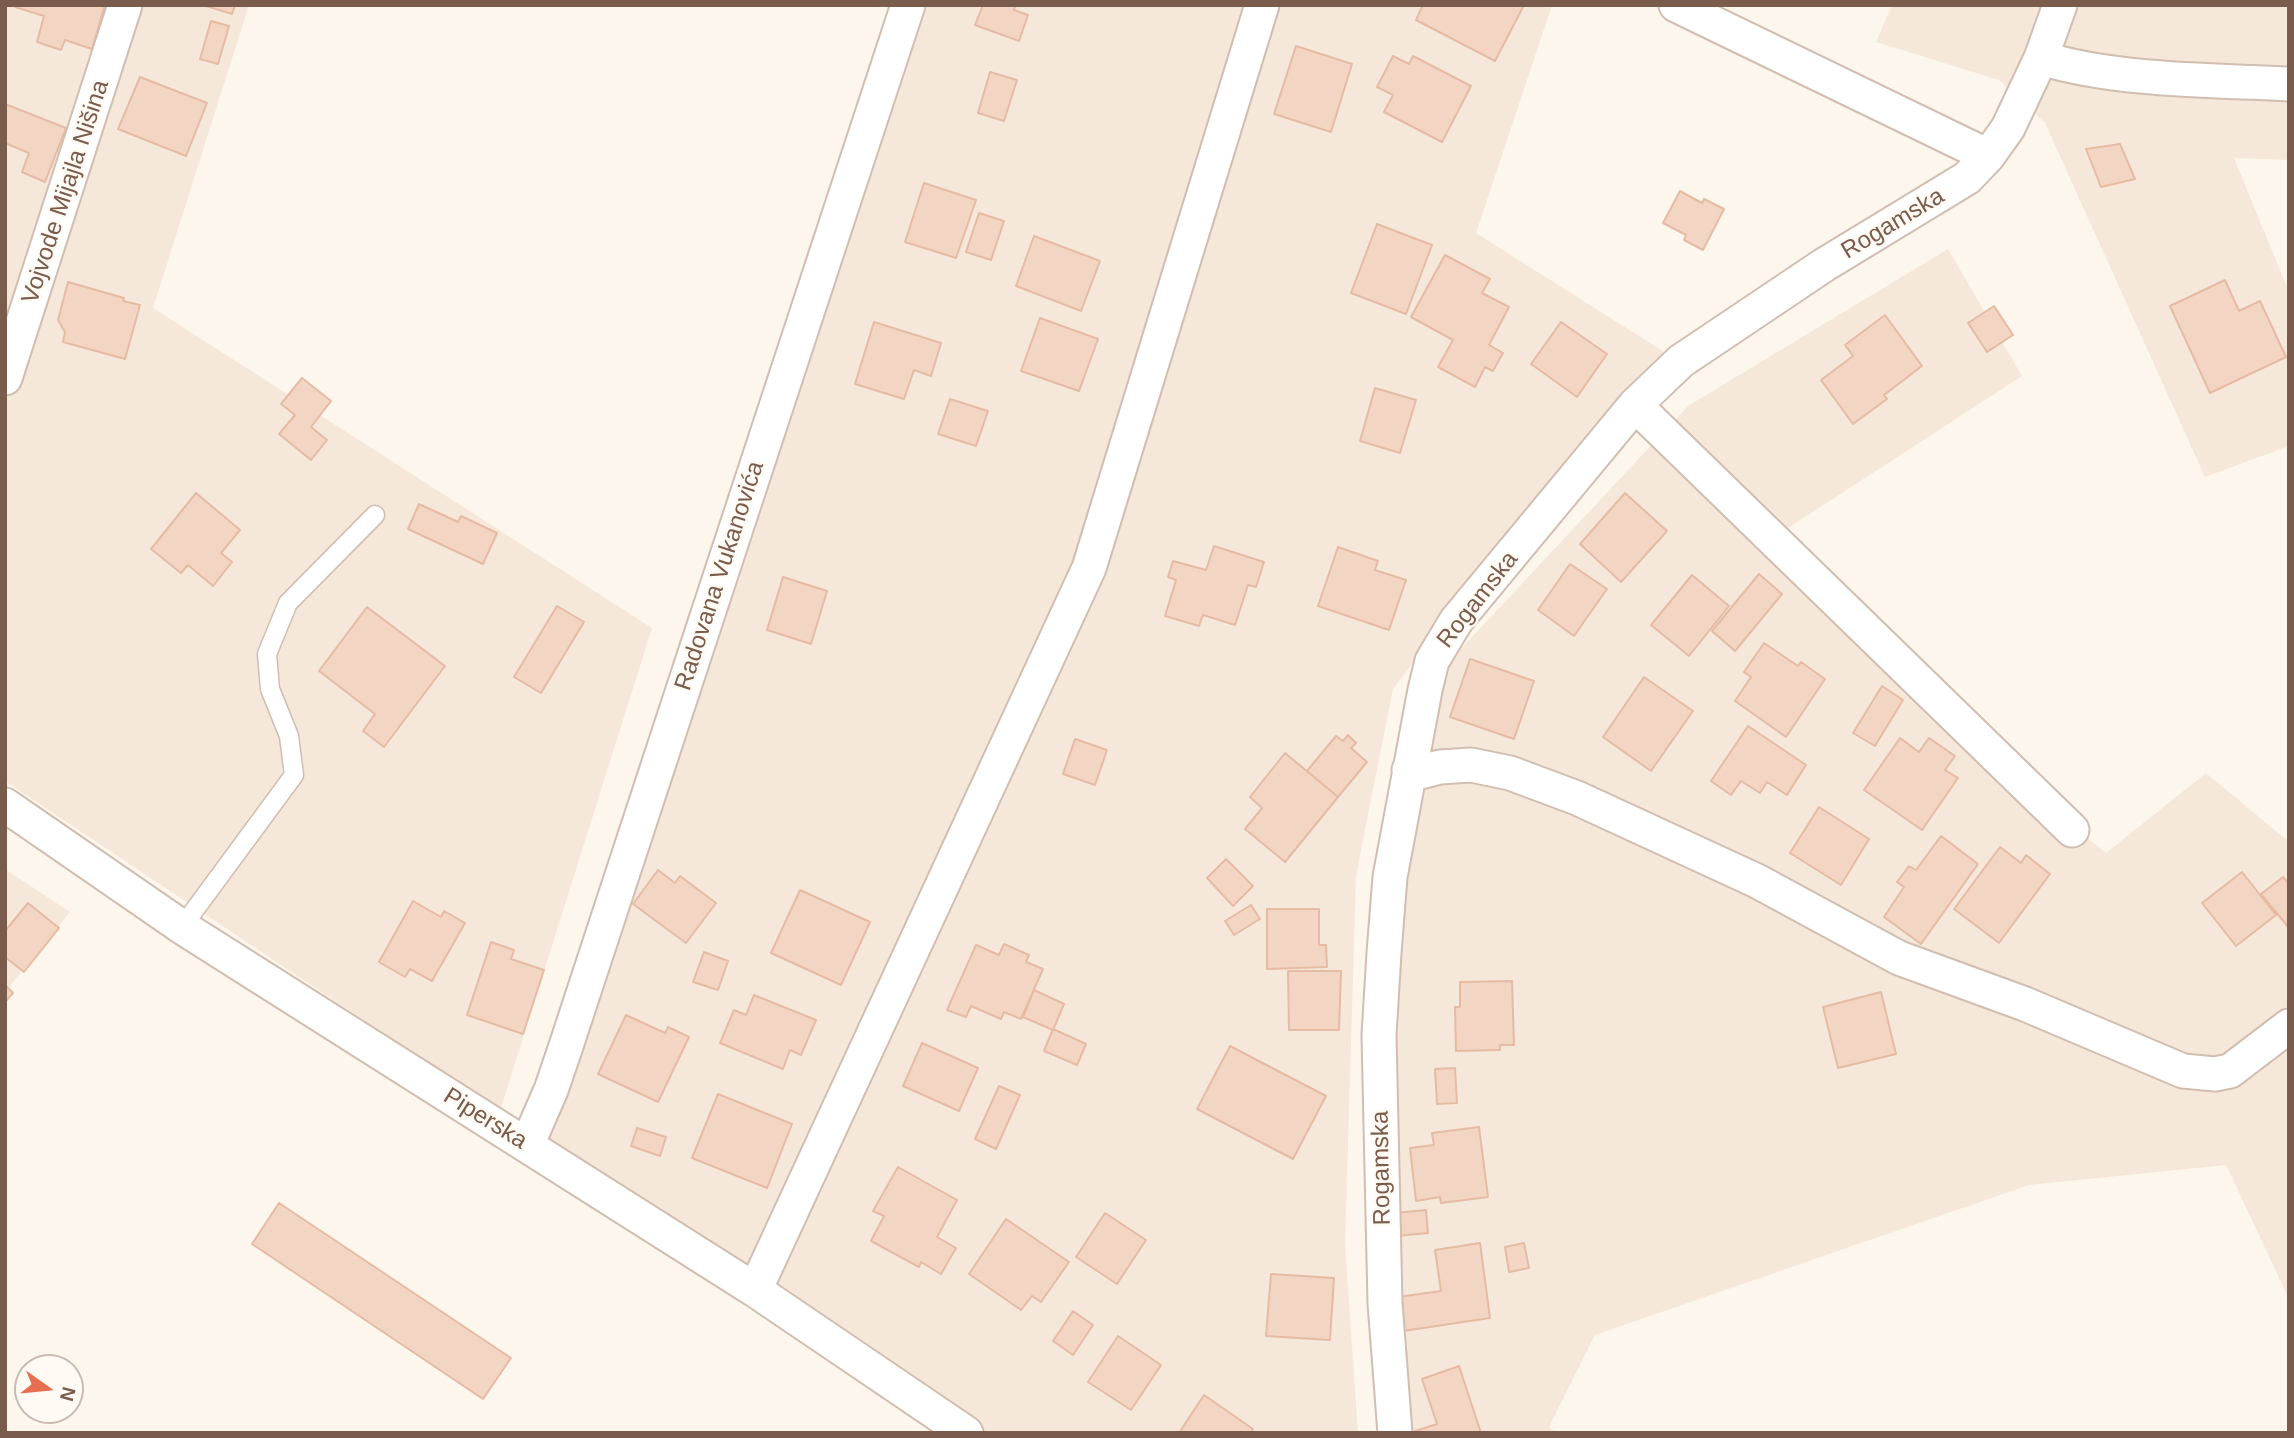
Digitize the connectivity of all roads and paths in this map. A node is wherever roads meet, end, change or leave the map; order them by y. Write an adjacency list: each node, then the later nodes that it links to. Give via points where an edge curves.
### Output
1 (125, 5): 9 (street, Vojvode Mijajla Nišina)
2 (908, 5): 17 (street, Radovana Vukanovića, via 565,1049)
3 (1262, 5): 18 (street, via 1089,568)
4 (1676, 5): 8 (street)
5 (2060, 5): 6 (street, Rogamska)
6 (2041, 58): 7 (street, via 2112,73); 8 (street, Rogamska, via 2008,128)
7 (2289, 84)
8 (1988, 156): 10 (street, Rogamska, via 1967,178 1824,265 1681,361)
9 (5, 378)
10 (1635, 405): 12 (street, Rogamska, via 1442,642 1430,671); 14 (street)
11 (374, 515): 15 (lane, via 288,603 267,654 270,689 289,736 293,775)
12 (1409, 770): 16 (street, via 1471,765 1510,773 1577,798 1756,881 1899,958 2025,1004 2183,1071 2230,1071); 20 (street, Rogamska, via 1390,877 1379,1035 1385,1303)
13 (5, 804): 15 (street, Piperska)
14 (2072, 830)
15 (182, 927): 17 (street, Piperska)
16 (2289, 1026)
17 (527, 1145): 18 (street, Piperska)
18 (755, 1290): 19 (street, Piperska)
19 (966, 1433)
20 (1395, 1433)

